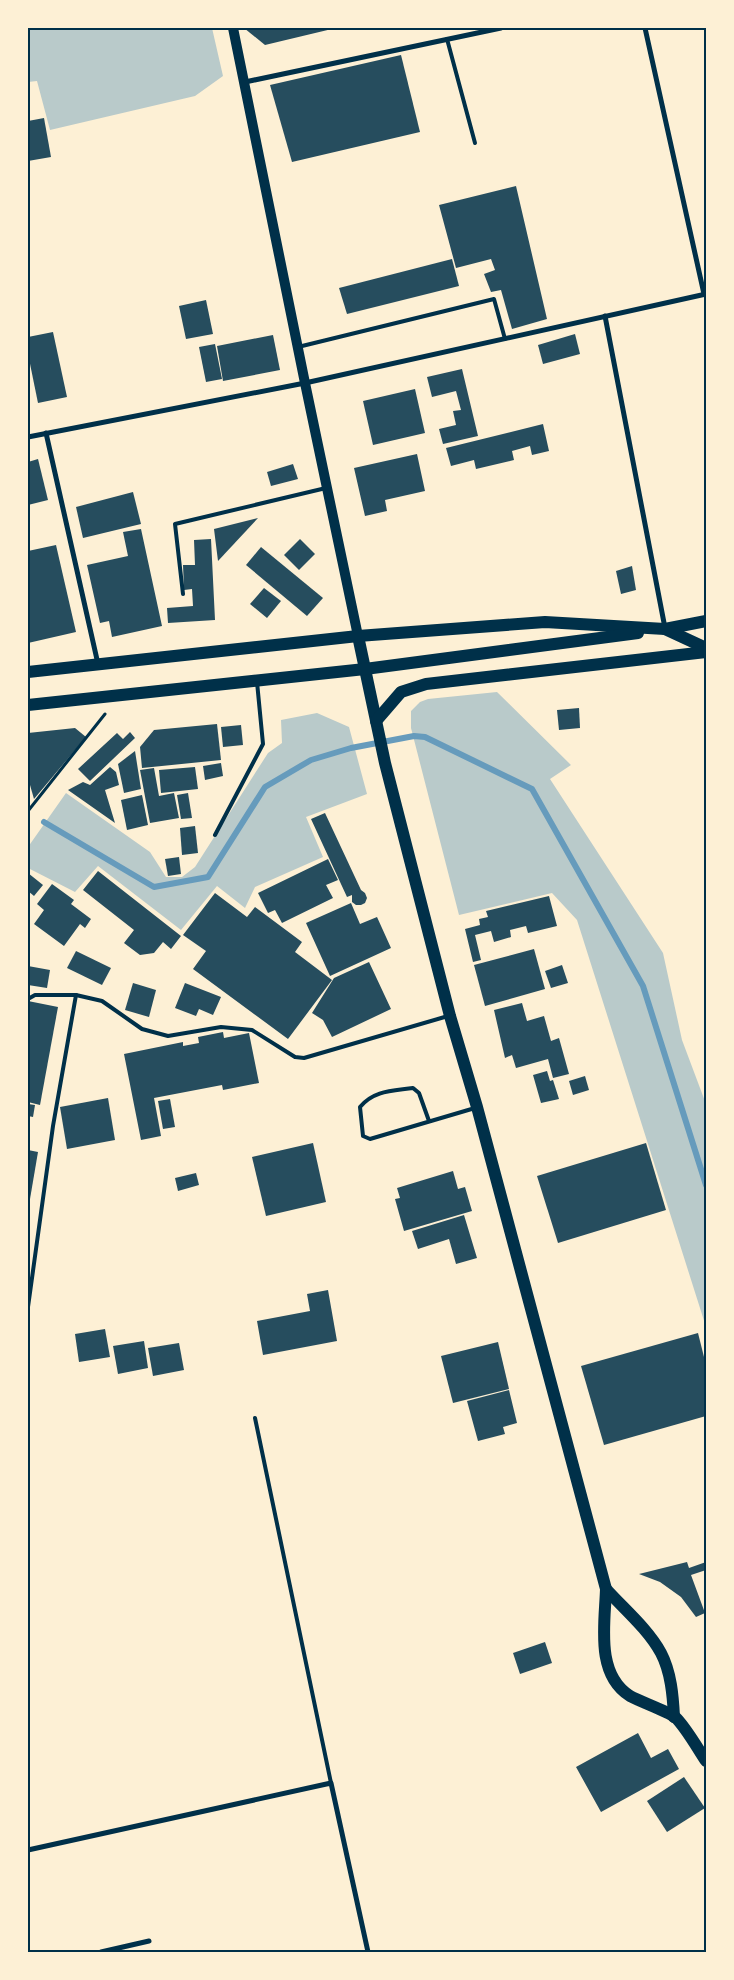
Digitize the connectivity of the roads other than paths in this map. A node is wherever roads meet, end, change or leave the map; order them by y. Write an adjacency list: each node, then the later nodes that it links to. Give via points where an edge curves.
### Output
1 (233, 28): 5 (main road)
2 (501, 28): 4 (street)
3 (645, 28): 7 (street)
4 (447, 39): 5 (street); 6 (lane)
5 (245, 82): 10 (main road)
6 (475, 143)
7 (705, 294): 8 (street)
8 (605, 316): 9 (street); 17 (street)
9 (505, 339): 10 (lane, via 494,299); 11 (street)
10 (298, 347): 11 (main road)
11 (305, 383): 12 (street); 14 (main road)
12 (46, 433): 13 (street); 21 (street)
13 (28, 437)
14 (327, 488): 15 (lane, via 175,524); 18 (main road)
15 (183, 594)
16 (706, 621): 17 (main road)
17 (665, 629): 18 (main road, via 545,622); 19 (main road); 22 (main road)
18 (358, 636): 21 (main road); 22 (main road)
19 (706, 648)
20 (706, 652): 26 (main road, via 426,684 401,692)
21 (98, 664): 23 (main road)
22 (365, 669): 24 (main road); 26 (main road)
23 (28, 672)
24 (257, 681): 25 (main road); 27 (lane, via 264,744)
25 (28, 704)
26 (376, 721): 30 (main road)
27 (215, 835)
28 (76, 995): 29 (lane, via 36,995); 30 (lane, via 102,1001 142,1029 168,1036 221,1027 252,1030 295,1057 304,1058); 33 (lane, via 53,1126)
29 (28, 999)
30 (450, 1016): 31 (main road)
31 (477, 1107): 32 (lane); 35 (main road)
32 (429, 1121): 32 (lane, via 370,1139 363,1136 360,1107 378,1093 413,1088 419,1093)
33 (28, 1307)
34 (255, 1418): 38 (lane)
35 (606, 1589): 36 (main road, via 661,1653 668,1672); 36 (main road, via 604,1648 616,1682 627,1694)
36 (674, 1717): 37 (main road)
37 (706, 1761)
38 (331, 1783): 39 (street); 42 (street)
39 (28, 1850)
40 (149, 1941): 41 (street)
41 (101, 1952)
42 (368, 1952)

